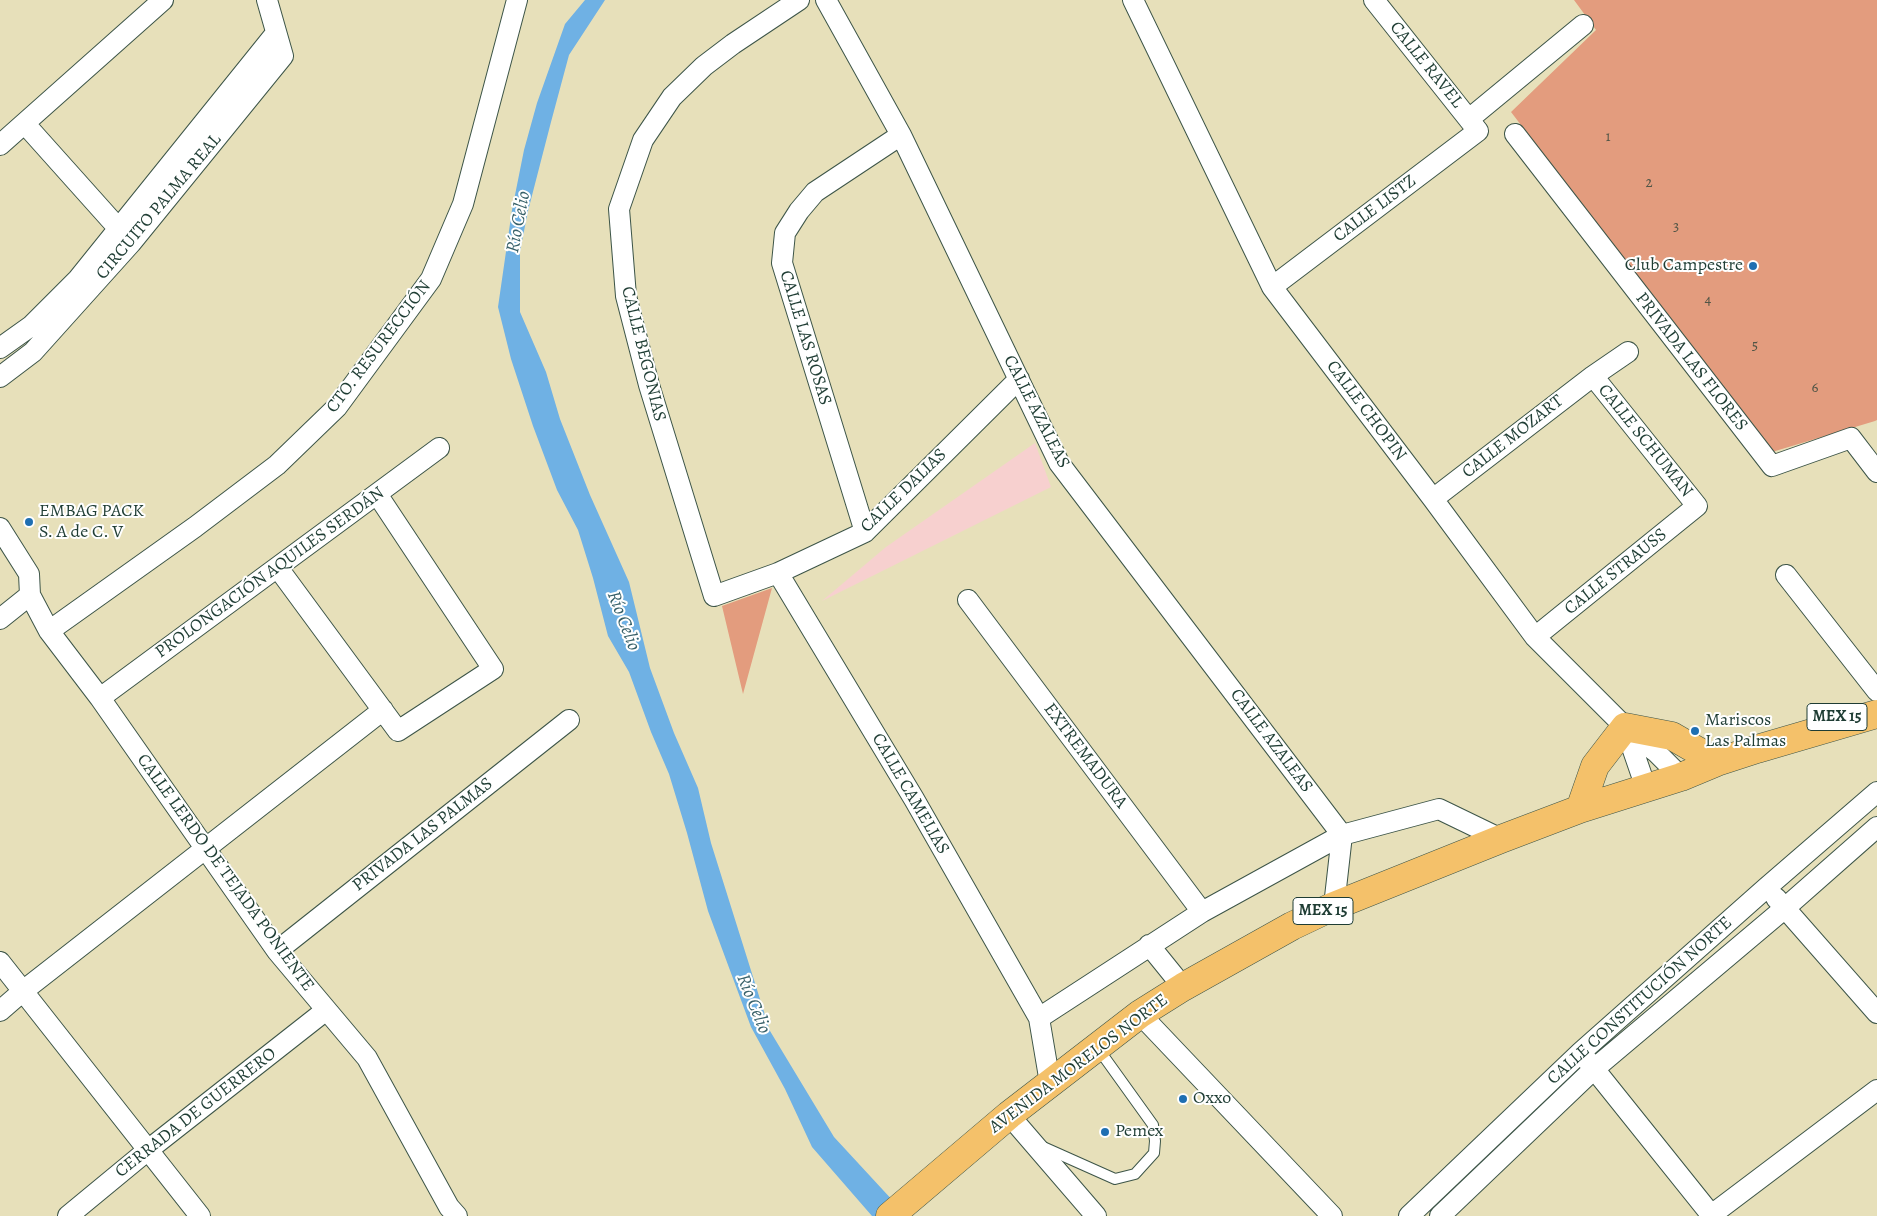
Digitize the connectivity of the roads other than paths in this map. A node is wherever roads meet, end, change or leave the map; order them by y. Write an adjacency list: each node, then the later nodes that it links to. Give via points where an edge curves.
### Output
1 (163, 0): 9 (street)
2 (267, 0): 14 (street, CIRCUITO PALMA REAL, via 276,33)
3 (517, 0): 35 (street, CTO. RESURECCIÓN, via 463,204 431,279 337,407 277,465)
4 (799, 0): 32 (street, CALLE BEGONIAS, via 704,66 672,97 643,140 619,209 626,296 649,386)
5 (826, 0): 12 (street, CALLE AZALEAS)
6 (1133, 0): 15 (street, CALLE CHOPIN)
7 (1374, 0): 10 (street, CALLE RAVEL)
8 (1583, 25): 10 (street, CALLE LISTZ)
9 (25, 124): 13 (street); 14 (street)
10 (1474, 125): 15 (street, CALLE LISTZ)
11 (1515, 134): 22 (street, PRIVADA LAS FLORES, via 1772,466 1851,438)
12 (901, 135): 20 (street, CALLE AZALEAS); 27 (street, CALLE LAS ROSAS, via 815,192 785,233 782,263)
13 (0, 144)
14 (125, 236): 16 (street, CIRCUITO PALMA REAL, via 31,326); 18 (street, CIRCUITO PALMA REAL, via 33,352)
15 (1272, 287): 24 (street, CALLE CHOPIN)
16 (0, 348)
17 (1628, 352): 19 (street, CALLE MOZART)
18 (3, 367)
19 (1593, 376): 24 (street, CALLE MOZART); 25 (street, CALLE SCHUMAN)
20 (1019, 379): 27 (street, CALLE DALIAS); 51 (street, CALLE AZALEAS, via 1058,463)
21 (439, 448): 23 (street, PROLONGACIÓN AQUILES SERDÁN)
22 (1877, 472)
23 (377, 494): 28 (street, PROLONGACIÓN AQUILES SERDÁN); 40 (street, via 494,669 398,731)
24 (1433, 499): 36 (street, CALLE CHOPIN)
25 (1697, 506): 36 (street, CALLE STRAUSS)
26 (0, 528): 31 (street, CALLE LERDO DE TEJADA PONIENTE, via 29,574)
27 (865, 532): 29 (street, CALLE DALIAS)
28 (278, 568): 39 (street, PROLONGACIÓN AQUILES SERDÁN); 40 (street)
29 (778, 573): 32 (street, CALLE DALIAS); 67 (street, CALLE CAMELIAS, via 914,799)
30 (1786, 575): 37 (street)
31 (30, 595): 34 (street); 35 (street, CALLE LERDO DE TEJADA PONIENTE)
32 (714, 596)
33 (968, 600): 57 (street, EXTREMADURA)
34 (0, 619)
35 (49, 631): 39 (street, CALLE LERDO DE TEJADA PONIENTE)
36 (1535, 637): 43 (street, CALLE CHOPIN)
37 (1877, 691)
38 (1877, 696): 44 (main road, MEX 15)
39 (100, 698): 53 (street, CALLE LERDO DE TEJADA PONIENTE)
40 (382, 710): 53 (street)
41 (1877, 714): 44 (main road, MEX 15)
42 (569, 720): 59 (street, PRIVADA LAS PALMAS)
43 (1625, 727): 45 (main road, via 1672,736); 46 (street); 47 (street, CALLE CHOPIN); 49 (main road, via 1596,766)
44 (1796, 737): 45 (main road, AVENIDA MORELOS NORTE / MEX 15)
45 (1717, 762): 46 (main road, AVENIDA MORELOS NORTE / MEX 15)
46 (1681, 777): 47 (main road, AVENIDA MORELOS NORTE / MEX 15)
47 (1646, 788): 49 (main road, AVENIDA MORELOS NORTE / MEX 15)
48 (1877, 792): 54 (street, CALLE CONSTITUCIÓN NORTE)
49 (1580, 809): 52 (main road, AVENIDA MORELOS NORTE / MEX 15)
50 (1877, 827): 56 (street, CALLE CONSTITUCIÓN NORTE)
51 (1342, 835): 52 (street, via 1439,809); 55 (street); 57 (street)
52 (1501, 838): 55 (main road, AVENIDA MORELOS NORTE / MEX 15)
53 (205, 848): 59 (street, CALLE LERDO DE TEJADA PONIENTE); 62 (street)
54 (1766, 888): 56 (street); 69 (street, CALLE CONSTITUCIÓN NORTE)
55 (1334, 906): 61 (main road, AVENIDA MORELOS NORTE / MEX 15)
56 (1785, 908): 65 (street); 70 (street, CALLE CONSTITUCIÓN NORTE)
57 (1202, 912): 58 (street)
58 (1149, 945): 61 (street); 67 (street)
59 (276, 951): 64 (street, CALLE LERDO DE TEJADA PONIENTE)
60 (0, 962): 62 (street)
61 (1183, 987): 66 (main road, AVENIDA MORELOS NORTE / MEX 15)
62 (23, 991): 63 (street); 75 (street)
63 (0, 1011)
64 (325, 1011): 75 (street, CERRADA DE GUERRERO); 78 (street, CALLE LERDO DE TEJADA PONIENTE, via 367,1058)
65 (1877, 1013)
66 (1140, 1014): 68 (main road, AVENIDA MORELOS NORTE / MEX 15); 81 (street)
67 (1039, 1018): 71 (street)
68 (1096, 1047): 71 (main road, AVENIDA MORELOS NORTE / MEX 15); 74 (lane, via 1153,1125 1154,1154 1135,1174 1115,1179)
69 (1581, 1052): 70 (street); 82 (street, CALLE CONSTITUCIÓN NORTE)
70 (1594, 1069): 83 (street, CALLE CONSTITUCIÓN NORTE); 84 (street)
71 (1050, 1083): 73 (main road, AVENIDA MORELOS NORTE / MEX 15)
72 (1877, 1090): 84 (street)
73 (1009, 1115): 74 (street); 79 (main road, AVENIDA MORELOS NORTE / MEX 15)
74 (1034, 1142): 80 (street)
75 (148, 1150): 76 (street, CERRADA DE GUERRERO); 77 (street)
76 (68, 1216)
77 (200, 1216)
78 (457, 1216)
79 (890, 1216)
80 (1096, 1216)
81 (1332, 1216)
82 (1410, 1216)
83 (1440, 1216)
84 (1711, 1216)

